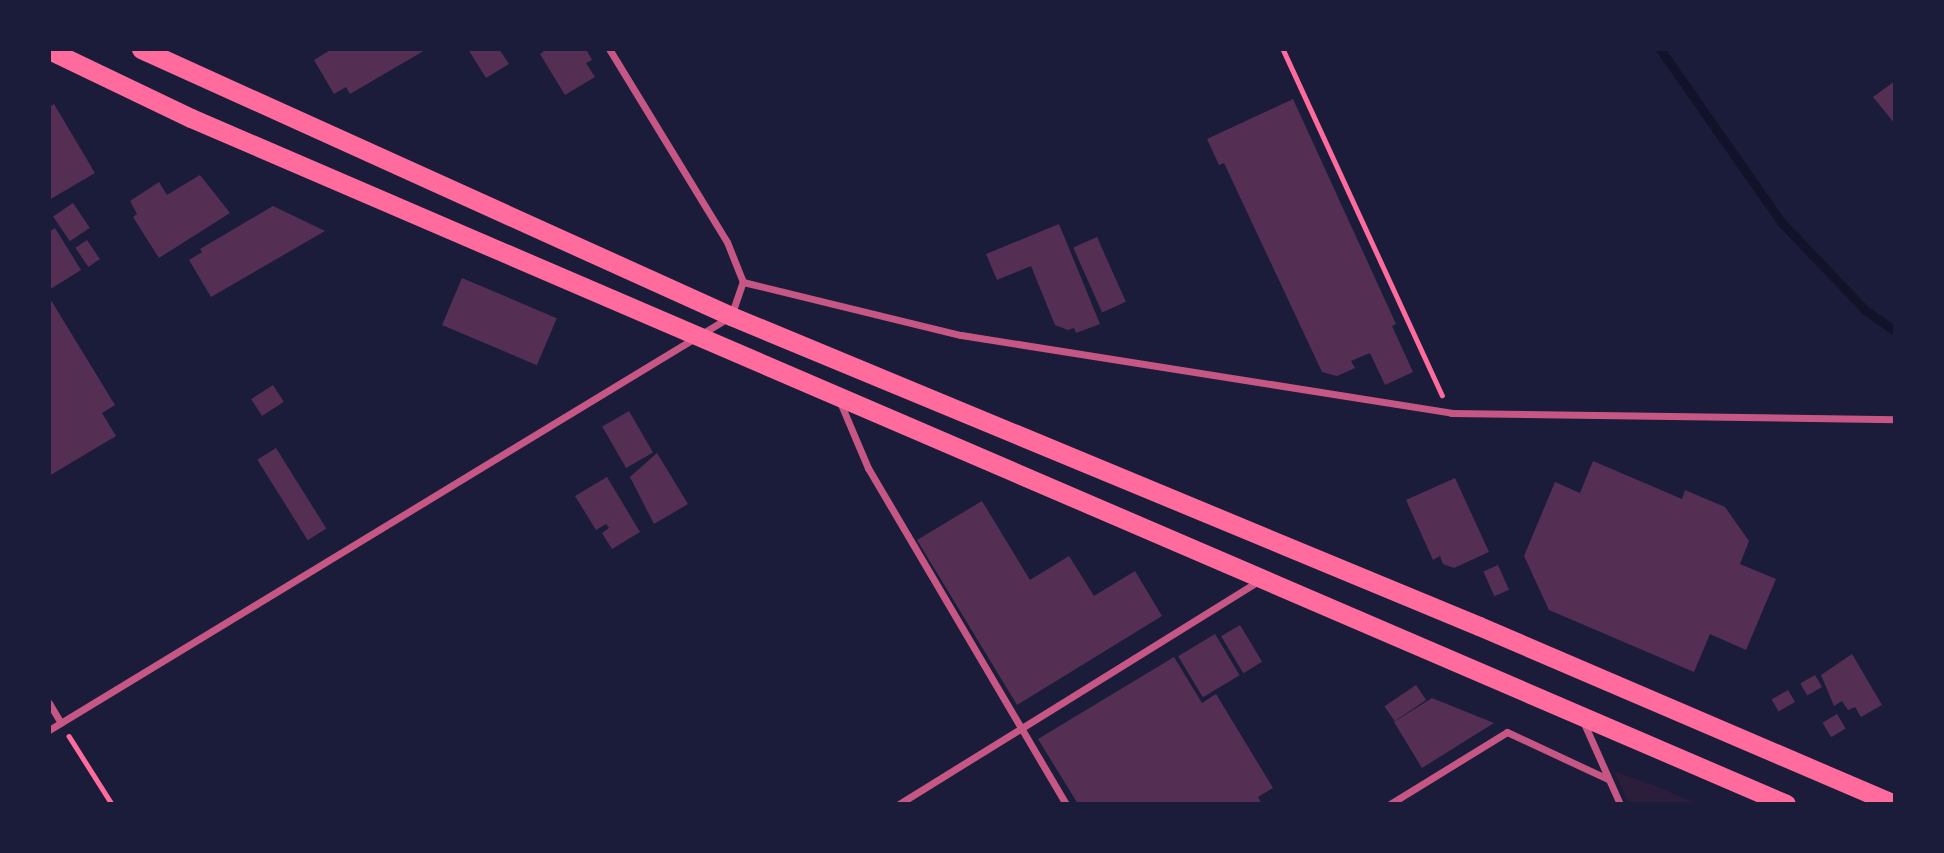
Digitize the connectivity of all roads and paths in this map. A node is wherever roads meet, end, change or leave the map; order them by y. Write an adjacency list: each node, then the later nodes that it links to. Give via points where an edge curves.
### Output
1 (141, 49): 6 (highway)
2 (609, 49): 5 (street, via 727,242)
3 (1283, 49): 9 (path)
4 (49, 50): 7 (highway, via 191,118)
5 (743, 282): 6 (street); 9 (street, via 961,335)
6 (731, 316): 7 (street); 24 (highway, via 1479,626)
7 (700, 336): 8 (highway); 14 (street)
8 (836, 393): 11 (highway); 16 (street, via 868,468)
9 (1451, 413): 10 (street)
10 (1895, 419)
11 (1262, 579): 13 (highway); 16 (street)
12 (49, 703): 14 (street)
13 (1581, 717): 17 (street); 23 (highway)
14 (61, 723): 15 (street); 18 (path)
15 (49, 730)
16 (1021, 730): 19 (street); 20 (street)
17 (1608, 779): 21 (street, via 1507,732); 22 (street)
18 (112, 804)
19 (899, 804)
20 (1066, 804)
21 (1390, 804)
22 (1620, 804)
23 (1786, 804)
24 (1894, 804)

